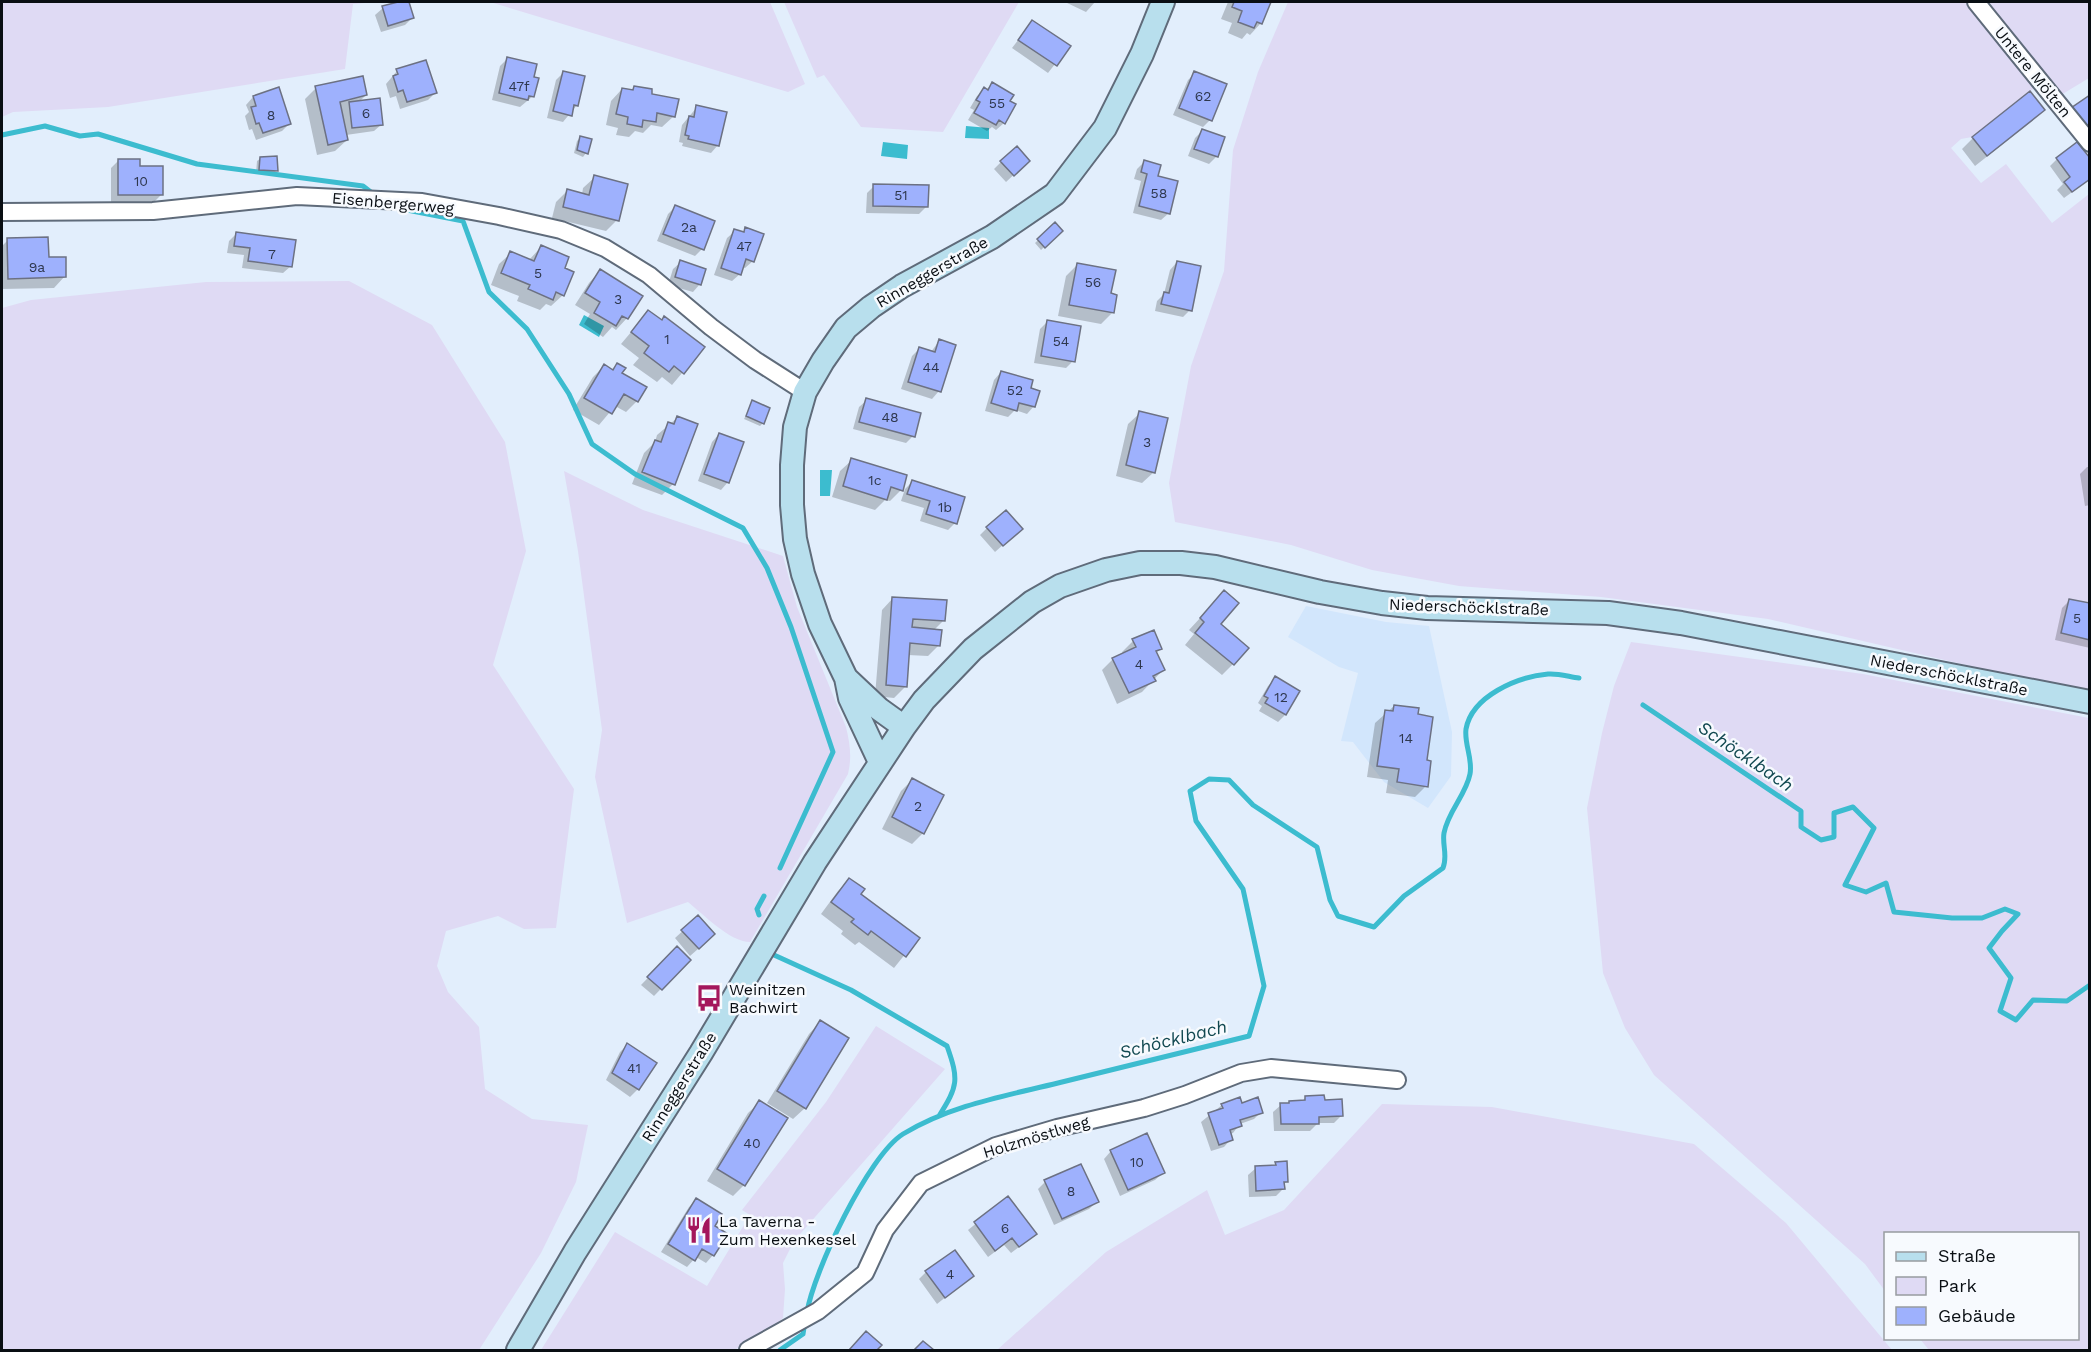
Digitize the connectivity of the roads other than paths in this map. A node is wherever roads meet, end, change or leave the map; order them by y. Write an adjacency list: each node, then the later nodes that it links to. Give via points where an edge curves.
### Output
1 (1164, 2): 5 (main road, Rinneggerstraße, via 1105,128 1055,194 992,237 871,307 846,328)
2 (1977, 2): 3 (street, Untere Mölten)
3 (2090, 143)
4 (2, 212): 5 (street, Eisenbergerweg, via 153,211 297,196 422,202 499,216 561,230 605,248 649,275 755,360)
5 (805, 392): 6 (main road, Rinneggerstraße, via 795,427 792,465 795,538 820,624)
6 (846, 678): 8 (main road, Rinneggerstraße); 9 (main road, Rinneggerstraße, via 850,698)
7 (2090, 702): 8 (main road, Niederschöcklstraße, via 1670,622 1608,613 1427,608 1382,603 1215,567 1164,561 1106,570 1060,586 1032,602 973,649)
8 (904, 727): 9 (main road, Rinneggerstraße)
9 (880, 762): 11 (main road, Rinneggerstraße)
10 (1397, 1080): 12 (street, Holzmöstlweg, via 1271,1068 1241,1073 1144,1108 996,1146 921,1183 885,1230 865,1273 818,1311)
11 (518, 1350)
12 (748, 1350)

